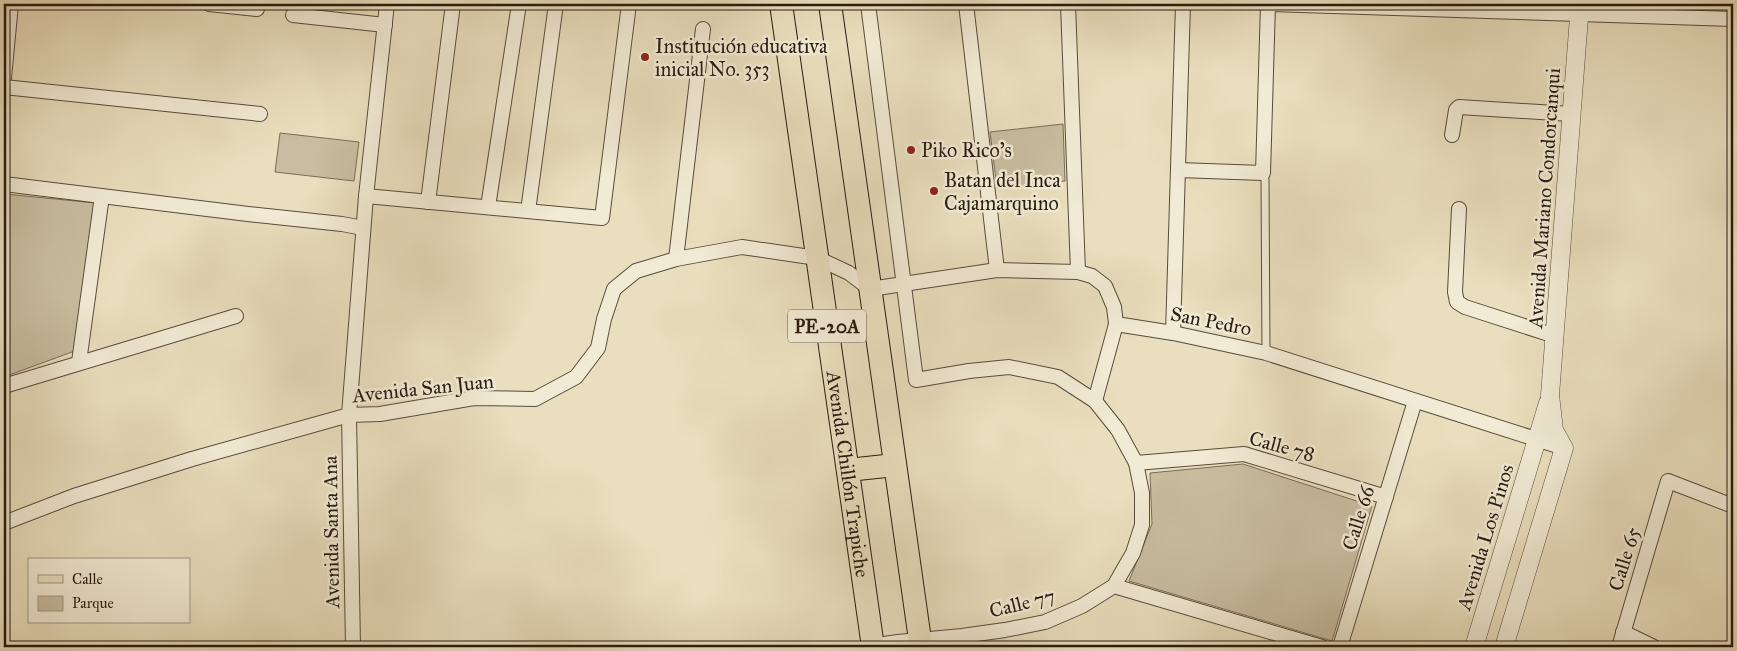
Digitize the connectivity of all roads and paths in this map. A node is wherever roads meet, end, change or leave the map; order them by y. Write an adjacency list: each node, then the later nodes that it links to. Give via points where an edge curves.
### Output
1 (11, 4): 24 (street)
2 (209, 4): 17 (street)
3 (387, 4): 22 (street, Avenida Santa Ana)
4 (453, 4): 34 (street)
5 (519, 4): 35 (street)
6 (556, 4): 37 (street)
7 (629, 4): 37 (street, via 602,218)
8 (781, 4): 39 (main road, Avenida Chillón Trapiche / PE-20A)
9 (830, 4): 44 (main road, PE-20A)
10 (868, 4): 43 (street)
11 (966, 4): 41 (street)
12 (1068, 4): 42 (street)
13 (1183, 4): 29 (street)
14 (1267, 4): 15 (street); 30 (street)
15 (1359, 6): 16 (street)
16 (1477, 8): 18 (street)
17 (257, 9)
18 (1579, 9): 19 (street); 27 (street, Avenida Mariano Condorcanqui)
19 (1611, 10): 21 (street)
20 (293, 15): 22 (street)
21 (1733, 19)
22 (385, 25): 33 (street, Avenida Santa Ana)
23 (703, 29): 40 (street)
24 (4, 78)
25 (4, 87): 26 (street)
26 (260, 114)
27 (1571, 114): 28 (street, via 1459,107); 48 (street, Avenida Mariano Condorcanqui)
28 (1452, 135)
29 (1178, 170): 30 (street); 47 (street)
30 (1263, 173): 49 (lane)
31 (4, 184): 32 (street)
32 (102, 196): 38 (street); 50 (street)
33 (366, 196): 34 (street); 38 (street, Avenida Santa Ana)
34 (428, 202): 35 (street)
35 (488, 207): 37 (street)
36 (1459, 209): 48 (street, via 1454,292 1457,302)
37 (528, 211)
38 (363, 228): 55 (street, Avenida Santa Ana)
39 (817, 258): 40 (street, Avenida San Juan, via 742,248); 44 (street, Avenida San Juan, via 849,273); 60 (main road, Avenida Chillón Trapiche / PE-20A)
40 (676, 259): 55 (street, Avenida San Juan, via 636,271 614,289 598,348 576,377 534,399 474,398 380,414)
41 (997, 270): 42 (street); 43 (street)
42 (1078, 272): 46 (street, via 1092,276 1105,286 1114,306)
43 (904, 284): 44 (street); 54 (street, Calle 77, via 916,380 1009,367 1058,377)
44 (870, 289): 59 (main road, PE-20A)
45 (236, 316): 50 (street)
46 (1116, 324): 47 (street, San Pedro); 54 (street)
47 (1173, 333): 49 (street, San Pedro)
48 (1555, 336): 52 (street, Avenida Mariano Condorcanqui)
49 (1266, 353): 53 (street, San Pedro)
50 (79, 362): 51 (street)
51 (4, 386)
52 (1550, 395): 56 (street, Avenida Mariano Condorcanqui); 57 (street, Avenida Mariano Condorcanqui, via 1554,430)
53 (1415, 400): 56 (street, San Pedro); 61 (street, Calle 66)
54 (1095, 401): 58 (street, Calle 77, via 1118,430)
55 (349, 415): 63 (street, Avenida San Juan, via 192,459 74,496); 68 (street, Avenida Santa Ana)
56 (1537, 440): 57 (street, San Pedro); 72 (street, Avenida Los Pinos)
57 (1564, 448): 73 (street)
58 (1136, 463): 61 (street, Calle 78, via 1244,454); 64 (street, Calle 77, via 1142,493 1142,525 1133,553)
59 (895, 465): 60 (main road); 67 (main road, PE-20A)
60 (848, 470): 69 (main road, Avenida Chillón Trapiche / PE-20A)
61 (1386, 497): 71 (street, Calle 66)
62 (1733, 506): 65 (street, Calle 65, via 1668,481)
63 (4, 523)
64 (1114, 586): 66 (street, Calle 77, via 1082,606 1045,622); 70 (street)
65 (1623, 632): 74 (street, Calle 65); 75 (street)
66 (963, 642): 67 (street, Calle 77)
67 (921, 643): 69 (street, Calle 77)
68 (354, 647)
69 (873, 647)
70 (1322, 647)
71 (1340, 647)
72 (1474, 647)
73 (1504, 647)
74 (1619, 647)
75 (1654, 647)

